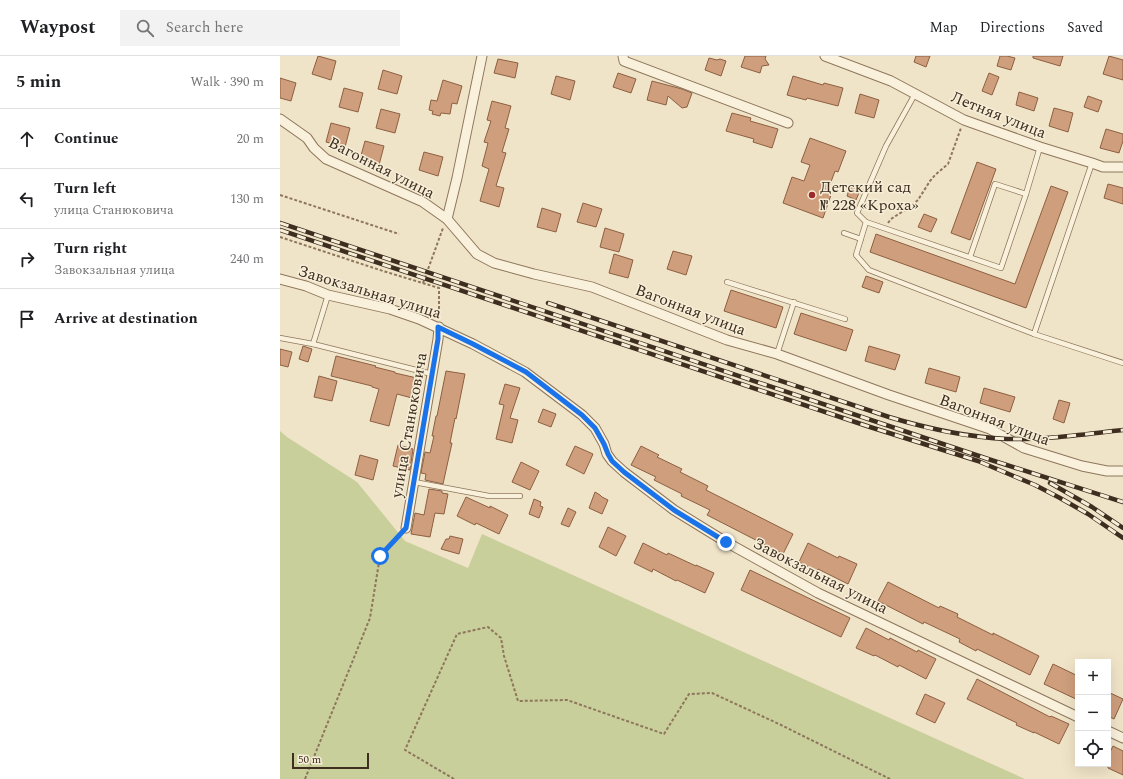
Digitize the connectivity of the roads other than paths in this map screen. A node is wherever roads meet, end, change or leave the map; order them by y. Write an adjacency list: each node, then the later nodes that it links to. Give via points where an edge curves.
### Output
1 (482, 56): 11 (street)
2 (623, 56): 6 (street, via 624,61)
3 (825, 56): 4 (street, Летняя улица, via 891,81)
4 (915, 94): 7 (street, Летняя улица, via 964,120); 12 (lane, via 886,146 856,213)
5 (280, 119): 11 (street, Вагонная улица, via 307,138 326,160 423,202)
6 (788, 123)
7 (1040, 147): 8 (street, Летняя улица); 10 (lane)
8 (1092, 163): 9 (street, Летняя улица); 22 (lane)
9 (1123, 167)
10 (1026, 194): 15 (lane, via 995,184); 15 (lane, via 1001,268)
11 (447, 219): 25 (street, Вагонная улица, via 477,254 494,263 592,287 727,340)
12 (866, 222): 14 (lane); 15 (lane)
13 (844, 233): 14 (lane)
14 (861, 239): 22 (lane, via 856,255 869,270)
15 (970, 257)
16 (280, 278): 18 (street, Завокзальная улица)
17 (728, 282): 19 (lane)
18 (328, 295): 21 (street, Завокзальная улица, via 390,309); 24 (lane)
19 (794, 302): 20 (lane); 25 (lane)
20 (846, 318)
21 (438, 327): 27 (street, улица Станюковича); 32 (street, Завокзальная улица, via 526,372 595,428 612,461 624,472 674,510 726,542 818,593)
22 (1034, 334): 26 (lane)
23 (280, 338): 24 (lane)
24 (313, 344): 27 (lane)
25 (777, 354): 28 (street, Вагонная улица, via 990,429 1024,448 1082,466 1107,471)
26 (1123, 363)
27 (432, 374): 29 (street, улица Станюковича)
28 (1123, 470)
29 (414, 482): 30 (lane, via 489,496); 31 (street, улица Станюковича)
30 (520, 496)
31 (406, 528)
32 (1075, 716)
33 (1111, 732): 34 (street)
34 (1123, 738)

